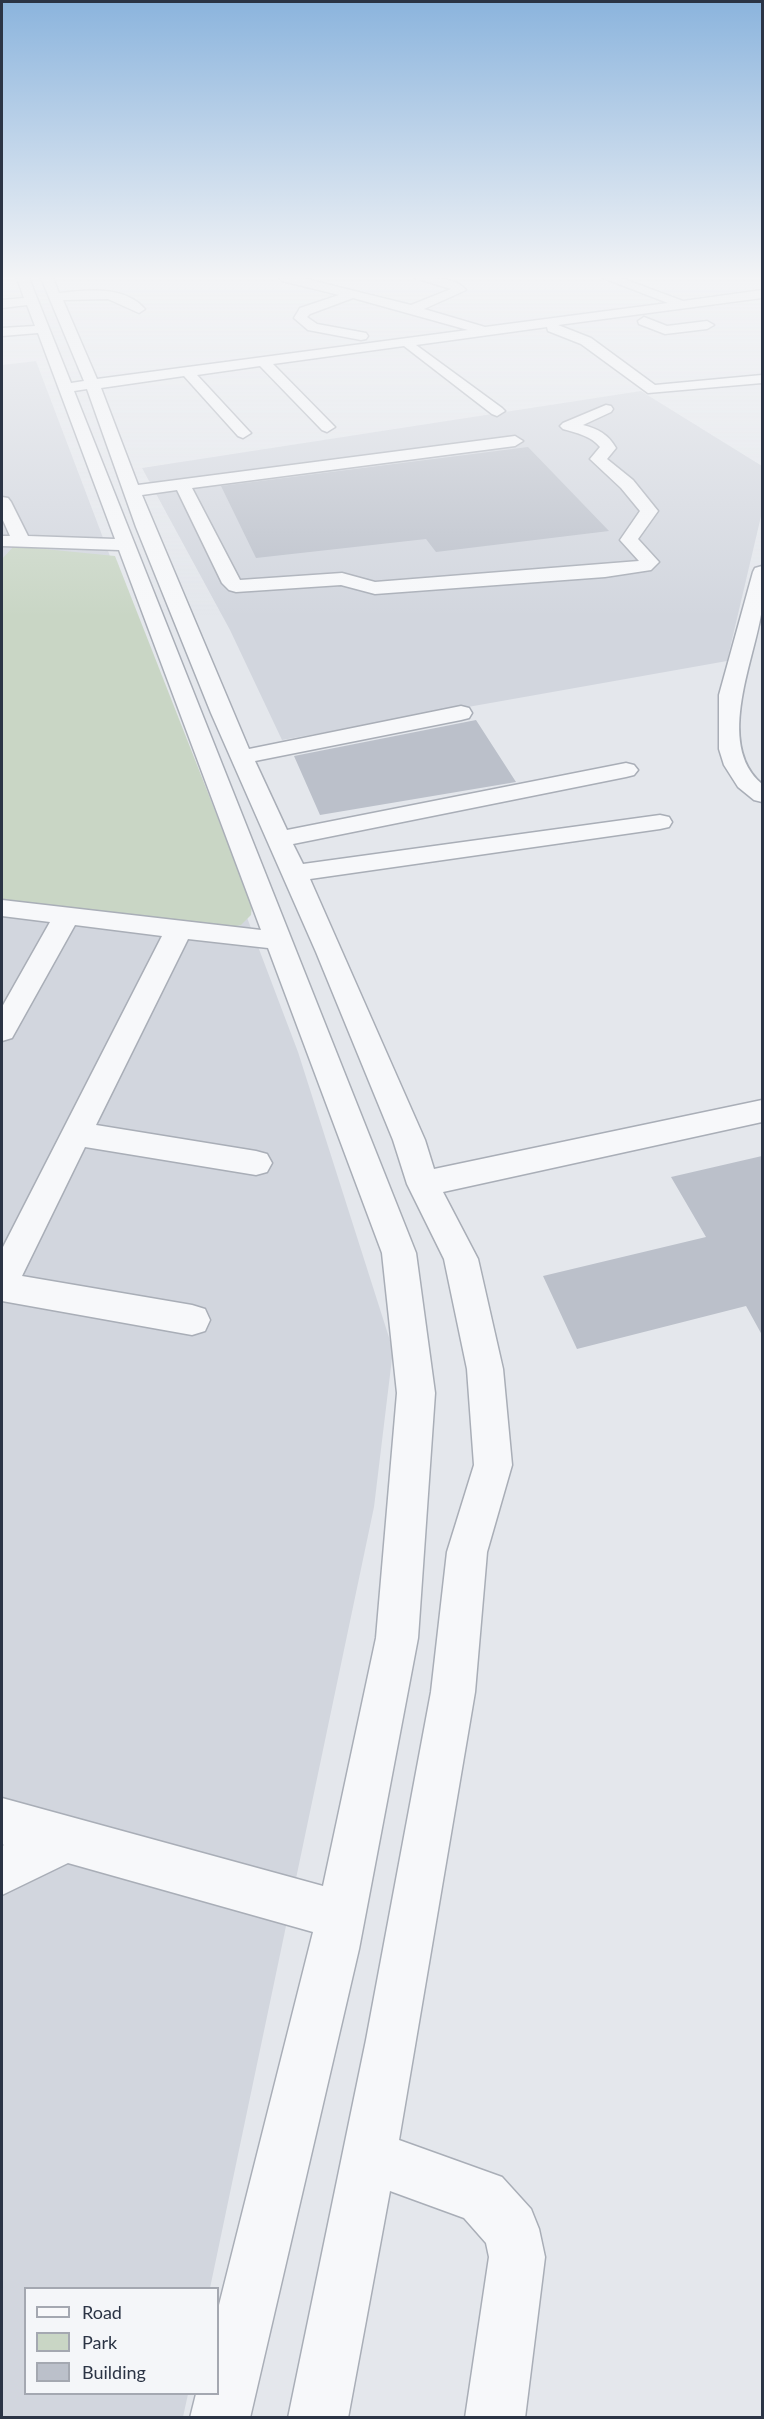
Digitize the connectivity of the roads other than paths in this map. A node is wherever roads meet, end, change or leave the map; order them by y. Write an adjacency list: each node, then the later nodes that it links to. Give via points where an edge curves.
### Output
1 (81, 391): 12 (street)
2 (81, 391): 16 (street)
3 (204, 391): 9 (street)
4 (291, 391): 8 (street)
5 (470, 391): 7 (street)
6 (606, 409): 11 (street, via 568,426 604,440 608,448 598,459 627,484 649,511 629,540 650,562 644,566 375,588 342,579 236,586 231,583)
7 (497, 411)
8 (327, 427)
9 (243, 433)
10 (515, 441): 11 (street)
11 (182, 484): 12 (street)
12 (132, 491): 18 (street)
13 (2, 502): 15 (street)
14 (2, 541): 15 (street)
15 (22, 542): 16 (street)
16 (126, 545): 18 (street)
17 (762, 572): 22 (street, via 730,695 730,749 746,782)
18 (189, 670): 20 (street); 29 (street)
19 (461, 713): 20 (street)
20 (242, 757): 24 (street, via 274,799)
21 (626, 770): 24 (street)
22 (762, 795)
23 (660, 822): 25 (street)
24 (279, 839): 25 (street)
25 (295, 873): 34 (street, via 409,1140)
26 (2, 908): 27 (street)
27 (66, 917): 28 (street); 30 (street)
28 (179, 929): 29 (street); 32 (street)
29 (279, 941): 41 (street, via 399,1253 416,1393 397,1638)
30 (2, 1031)
31 (762, 1111): 34 (street)
32 (76, 1134): 33 (street); 35 (street)
33 (256, 1163)
34 (423, 1184): 42 (street, via 461,1259 484,1369 493,1466 467,1552 453,1692)
35 (2, 1282)
36 (2, 1287): 37 (street)
37 (192, 1320)
38 (2, 1821): 39 (street)
39 (66, 1839): 40 (street); 41 (street)
40 (2, 1871)
41 (341, 1916): 43 (street)
42 (370, 2156): 44 (street); 45 (street, via 482,2197 511,2229 517,2257)
43 (219, 2418)
44 (318, 2418)
45 (495, 2418)

